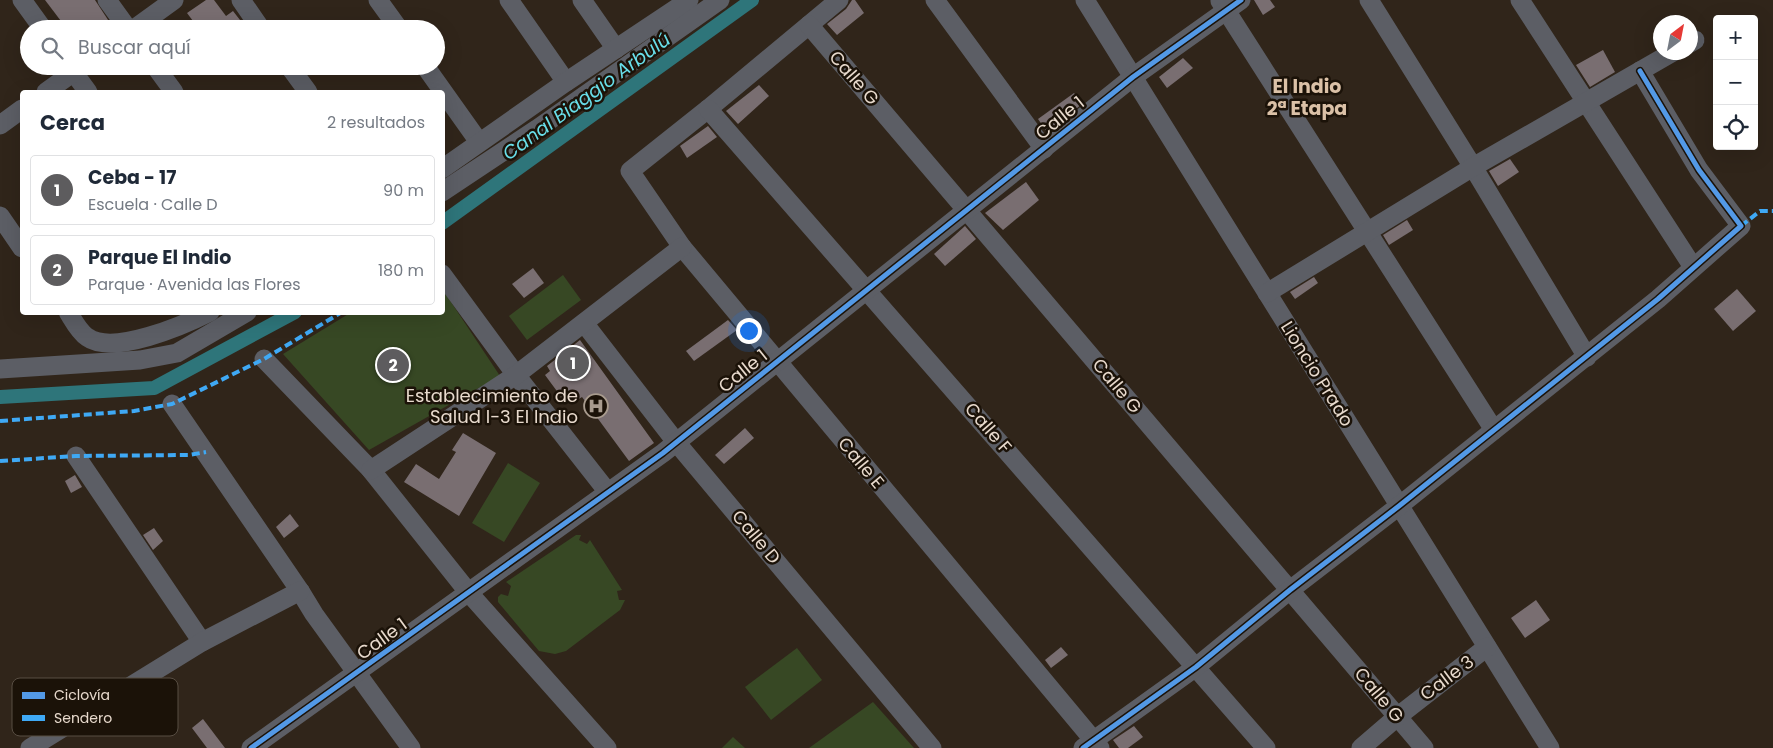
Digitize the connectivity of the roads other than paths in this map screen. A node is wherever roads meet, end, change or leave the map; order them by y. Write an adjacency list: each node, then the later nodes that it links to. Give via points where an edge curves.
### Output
1 (22, 0): 16 (street)
2 (107, 0): 17 (street)
3 (174, 0): 18 (street)
4 (241, 0): 19 (street)
5 (378, 0): 20 (street)
6 (508, 0): 31 (street)
7 (582, 0): 22 (street)
8 (690, 0): 22 (street)
9 (720, 0): 46 (street)
10 (839, 0): 21 (street)
11 (934, 0): 43 (street)
12 (1086, 0): 30 (street, Lioncio Prado)
13 (1369, 0): 45 (street)
14 (1520, 0): 38 (street)
15 (1228, 4): 30 (street, Calle 1); 49 (street)
16 (36, 20)
17 (121, 20)
18 (146, 20)
19 (255, 20)
20 (392, 20)
21 (808, 25): 39 (street); 47 (street, Calle G)
22 (616, 49): 31 (street)
23 (1659, 60): 24 (street)
24 (1640, 71): 38 (street); 52 (street, via 1699,170 1741,226)
25 (67, 75): 32 (street)
26 (79, 75): 33 (street)
27 (162, 75): 34 (street)
28 (296, 75): 35 (street)
29 (432, 75): 36 (street)
30 (1133, 77): 43 (street, Calle 1); 55 (street, Lioncio Prado)
31 (566, 82): 42 (street)
32 (48, 90)
33 (87, 90)
34 (173, 90)
35 (307, 90)
36 (442, 90)
37 (445, 94): 42 (street)
38 (1584, 102): 45 (street); 52 (street)
39 (708, 109): 51 (street, Calle E, via 630,171); 54 (street, Calle F)
40 (20, 110): 41 (street)
41 (0, 125)
42 (480, 142): 44 (street)
43 (1044, 149): 47 (street, Calle 1)
44 (445, 167)
45 (1473, 167): 49 (street); 60 (street)
46 (445, 190)
47 (967, 210): 54 (street, Calle 1); 72 (street, Calle G)
48 (0, 216): 50 (street)
49 (1366, 233): 55 (street); 66 (street)
50 (20, 245)
51 (682, 247): 59 (street); 62 (street, Calle E)
52 (1693, 267): 60 (street)
53 (445, 278): 64 (street)
54 (867, 290): 62 (street, Calle 1); 77 (street, Calle F)
55 (1267, 293): 71 (street, Lioncio Prado)
56 (70, 315): 57 (street, via 87,337 102,343 174,330)
57 (204, 315)
58 (242, 315): 63 (street, via 177,353 140,360)
59 (584, 323): 64 (street); 67 (street, Calle D)
60 (1587, 357): 66 (street)
61 (264, 359): 69 (street)
62 (776, 362): 67 (street, Calle 1); 83 (street, Calle E)
63 (0, 369)
64 (516, 375): 69 (street); 70 (street)
65 (172, 404): 73 (street)
66 (1494, 430): 71 (street)
67 (676, 442): 70 (street, Calle 1); 87 (street, Calle D)
68 (76, 456): 75 (street)
69 (370, 470): 74 (street)
70 (607, 491): 74 (street, Calle 1)
71 (1399, 506): 72 (street); 76 (street, Lioncio Prado)
72 (1290, 590): 77 (street); 80 (street, Calle G)
73 (300, 591): 75 (street); 78 (street)
74 (469, 593): 78 (street, Calle 1); 86 (street)
75 (202, 642): 79 (street)
76 (1487, 648): 80 (street, Calle 3); 91 (street, Lioncio Prado)
77 (1196, 667): 83 (street); 88 (street, Calle F)
78 (357, 674): 84 (street, Calle 1); 85 (street)
79 (146, 678)
80 (1397, 717): 89 (street, Calle 3); 90 (street, Calle G)
81 (57, 736): 82 (street)
82 (43, 745)
83 (1093, 746)
84 (251, 748)
85 (412, 748)
86 (607, 748)
87 (932, 748)
88 (1266, 748)
89 (1361, 748)
90 (1424, 748)
91 (1550, 748)

